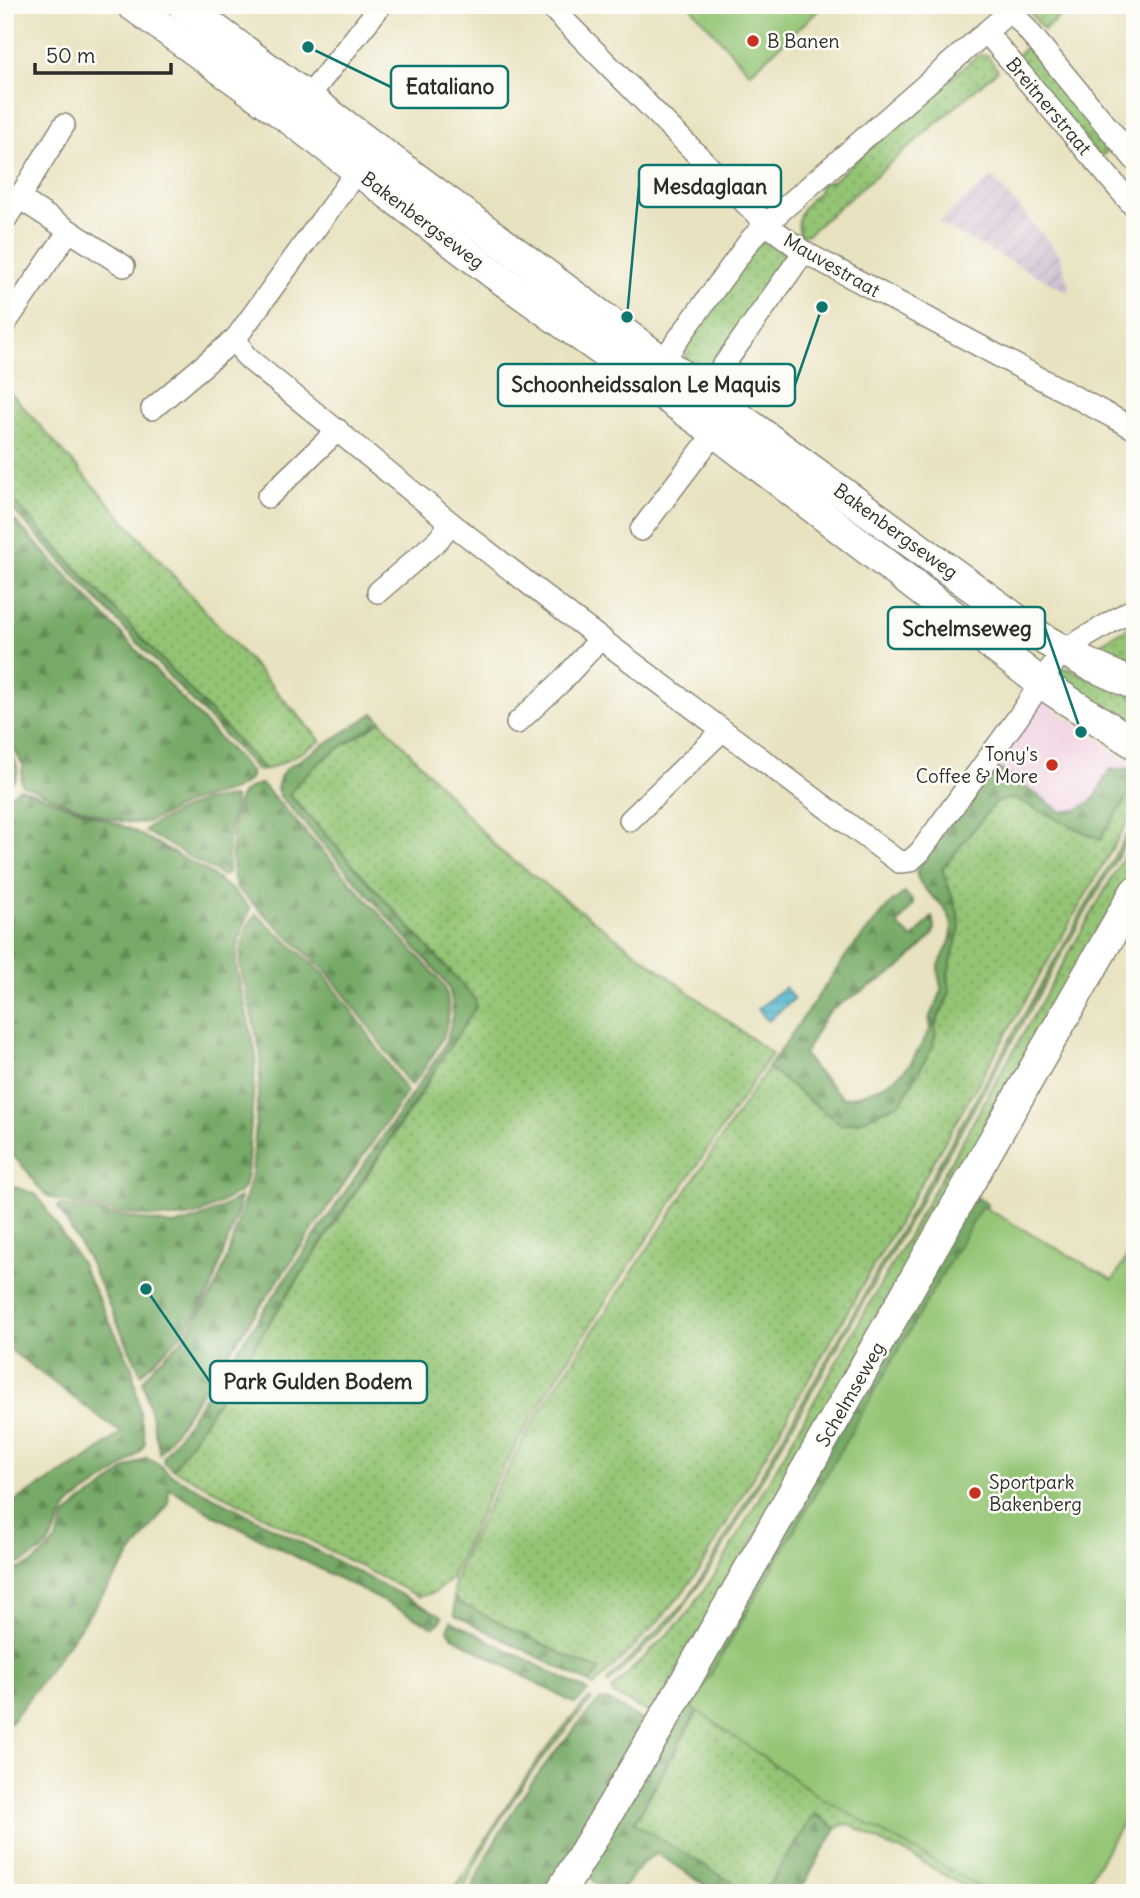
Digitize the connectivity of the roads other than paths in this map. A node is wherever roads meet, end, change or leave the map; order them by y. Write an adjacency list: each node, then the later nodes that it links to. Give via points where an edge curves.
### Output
1 (132, 5): 6 (street, Bakenbergseweg)
2 (183, 5): 6 (street, Bakenbergseweg)
3 (381, 5): 6 (street)
4 (549, 5): 14 (street, Mauvestraat)
5 (1001, 14): 9 (street, Breitnerstraat); 10 (street, Breitnerstraat); 14 (street)
6 (298, 109): 8 (street, Bakenbergseweg)
7 (64, 125): 11 (street)
8 (365, 159): 19 (street); 20 (street, Bakenbergseweg)
9 (1135, 160): 10 (street, Breitnerstraat)
10 (1112, 180): 12 (street, Breitnerstraat)
11 (19, 198): 13 (street); 15 (street)
12 (1135, 208)
13 (5, 220)
14 (766, 224): 16 (street, Mauvestraat); 20 (street)
15 (69, 231): 17 (street); 18 (street)
16 (804, 252): 21 (street); 24 (street, Mauvestraat)
17 (124, 266)
18 (5, 324)
19 (236, 338): 22 (street); 25 (street, via 250,360)
20 (654, 373): 21 (street, Bakenbergseweg)
21 (697, 402): 23 (street, Bakenbergseweg)
22 (152, 409)
23 (723, 421): 28 (street); 32 (street, Bakenbergseweg); 33 (street, Bakenbergseweg)
24 (1135, 429)
25 (338, 430): 26 (street); 27 (street)
26 (268, 497)
27 (451, 523): 29 (street); 31 (street)
28 (641, 530)
29 (378, 592)
30 (1135, 608): 32 (street)
31 (601, 638): 35 (street); 36 (street)
32 (1062, 651): 33 (street); 34 (street, Bakenbergseweg)
33 (1041, 683): 36 (street, via 920,852 906,862 892,858); 37 (street, Bakenbergseweg)
34 (1135, 685)
35 (517, 723)
36 (722, 731): 38 (street)
37 (1135, 744)
38 (630, 820)
39 (1135, 892): 40 (street, Schelmseweg)
40 (560, 1893)

